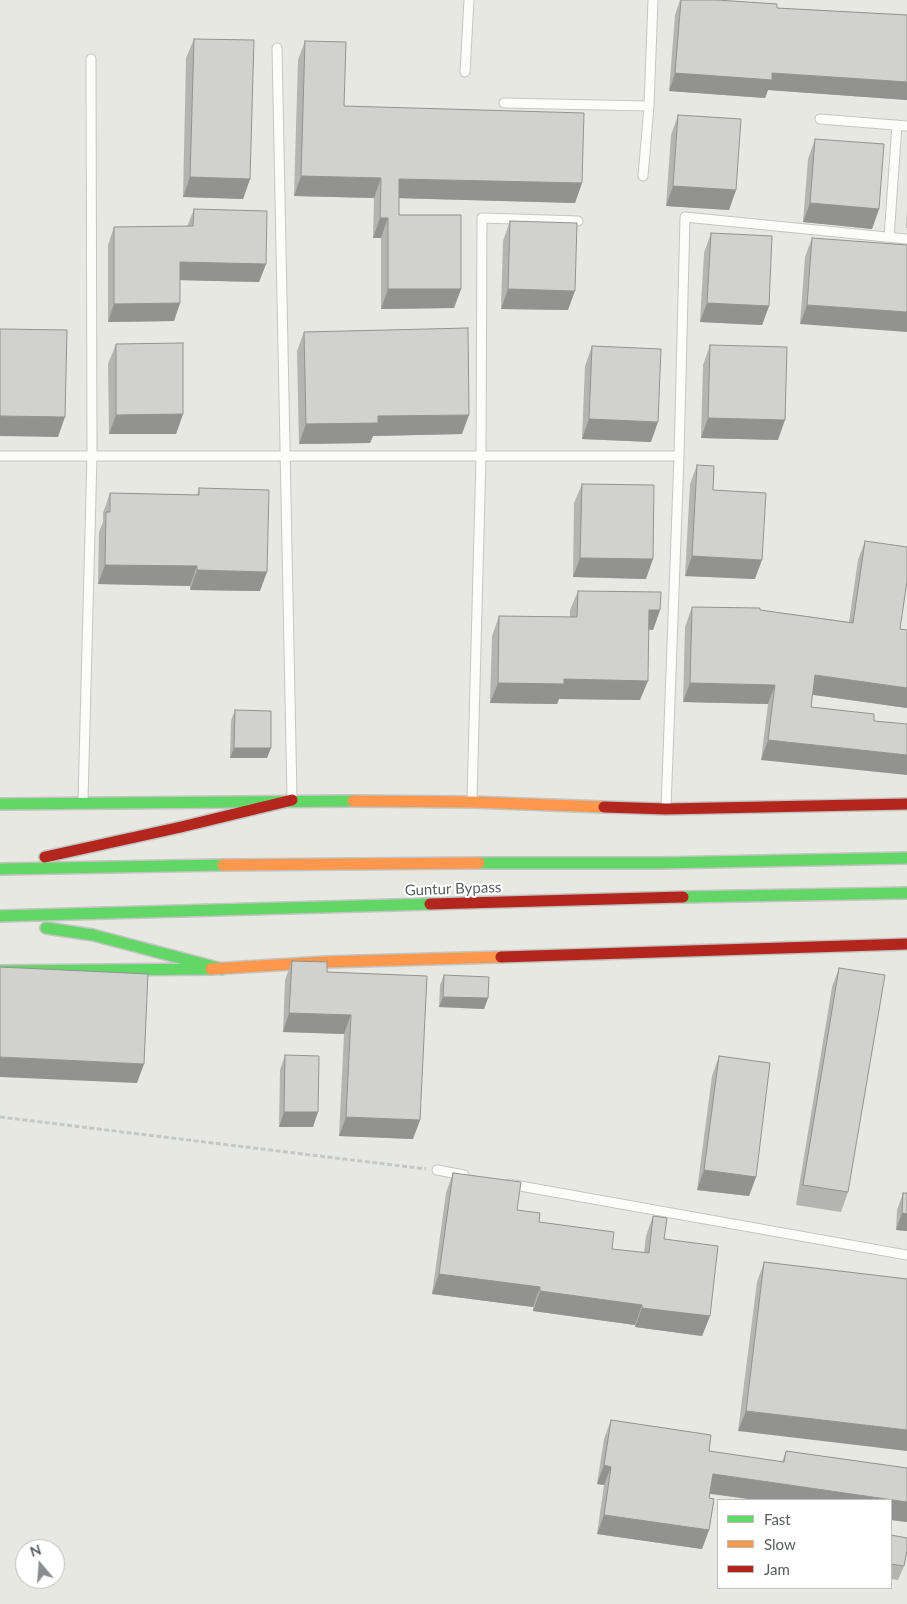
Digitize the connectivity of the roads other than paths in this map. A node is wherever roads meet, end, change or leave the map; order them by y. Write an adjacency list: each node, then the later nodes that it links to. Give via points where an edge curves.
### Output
1 (469, 0): 5 (lane)
2 (653, 0): 7 (lane)
3 (276, 48): 16 (lane)
4 (91, 59): 15 (lane)
5 (465, 72)
6 (504, 103): 7 (lane)
7 (648, 106): 10 (lane)
8 (820, 119): 9 (lane)
9 (902, 125): 12 (lane)
10 (643, 176)
11 (578, 220): 17 (lane, via 482,218)
12 (888, 237): 13 (lane); 18 (lane, via 684,217)
13 (907, 239)
14 (0, 456): 15 (lane)
15 (92, 456): 16 (lane); 21 (lane)
16 (285, 456): 17 (lane); 19 (lane)
17 (481, 456): 18 (lane); 20 (lane)
18 (679, 456): 24 (lane)
19 (292, 800): 20 (main road); 21 (main road); 26 (main road)
20 (472, 802): 24 (main road)
21 (83, 803): 22 (main road)
22 (0, 804)
23 (907, 804): 24 (main road)
24 (666, 808)
25 (907, 858): 26 (main road, Guntur Bypass)
26 (0, 868)
27 (907, 893): 28 (main road, Guntur Bypass)
28 (0, 916)
29 (0, 921): 31 (main road, via 93,935)
30 (907, 944): 31 (main road, via 334,962)
31 (222, 969): 32 (main road)
32 (0, 971)
33 (437, 1170): 34 (lane)
34 (474, 1178)
35 (502, 1183): 36 (lane)
36 (907, 1255)

